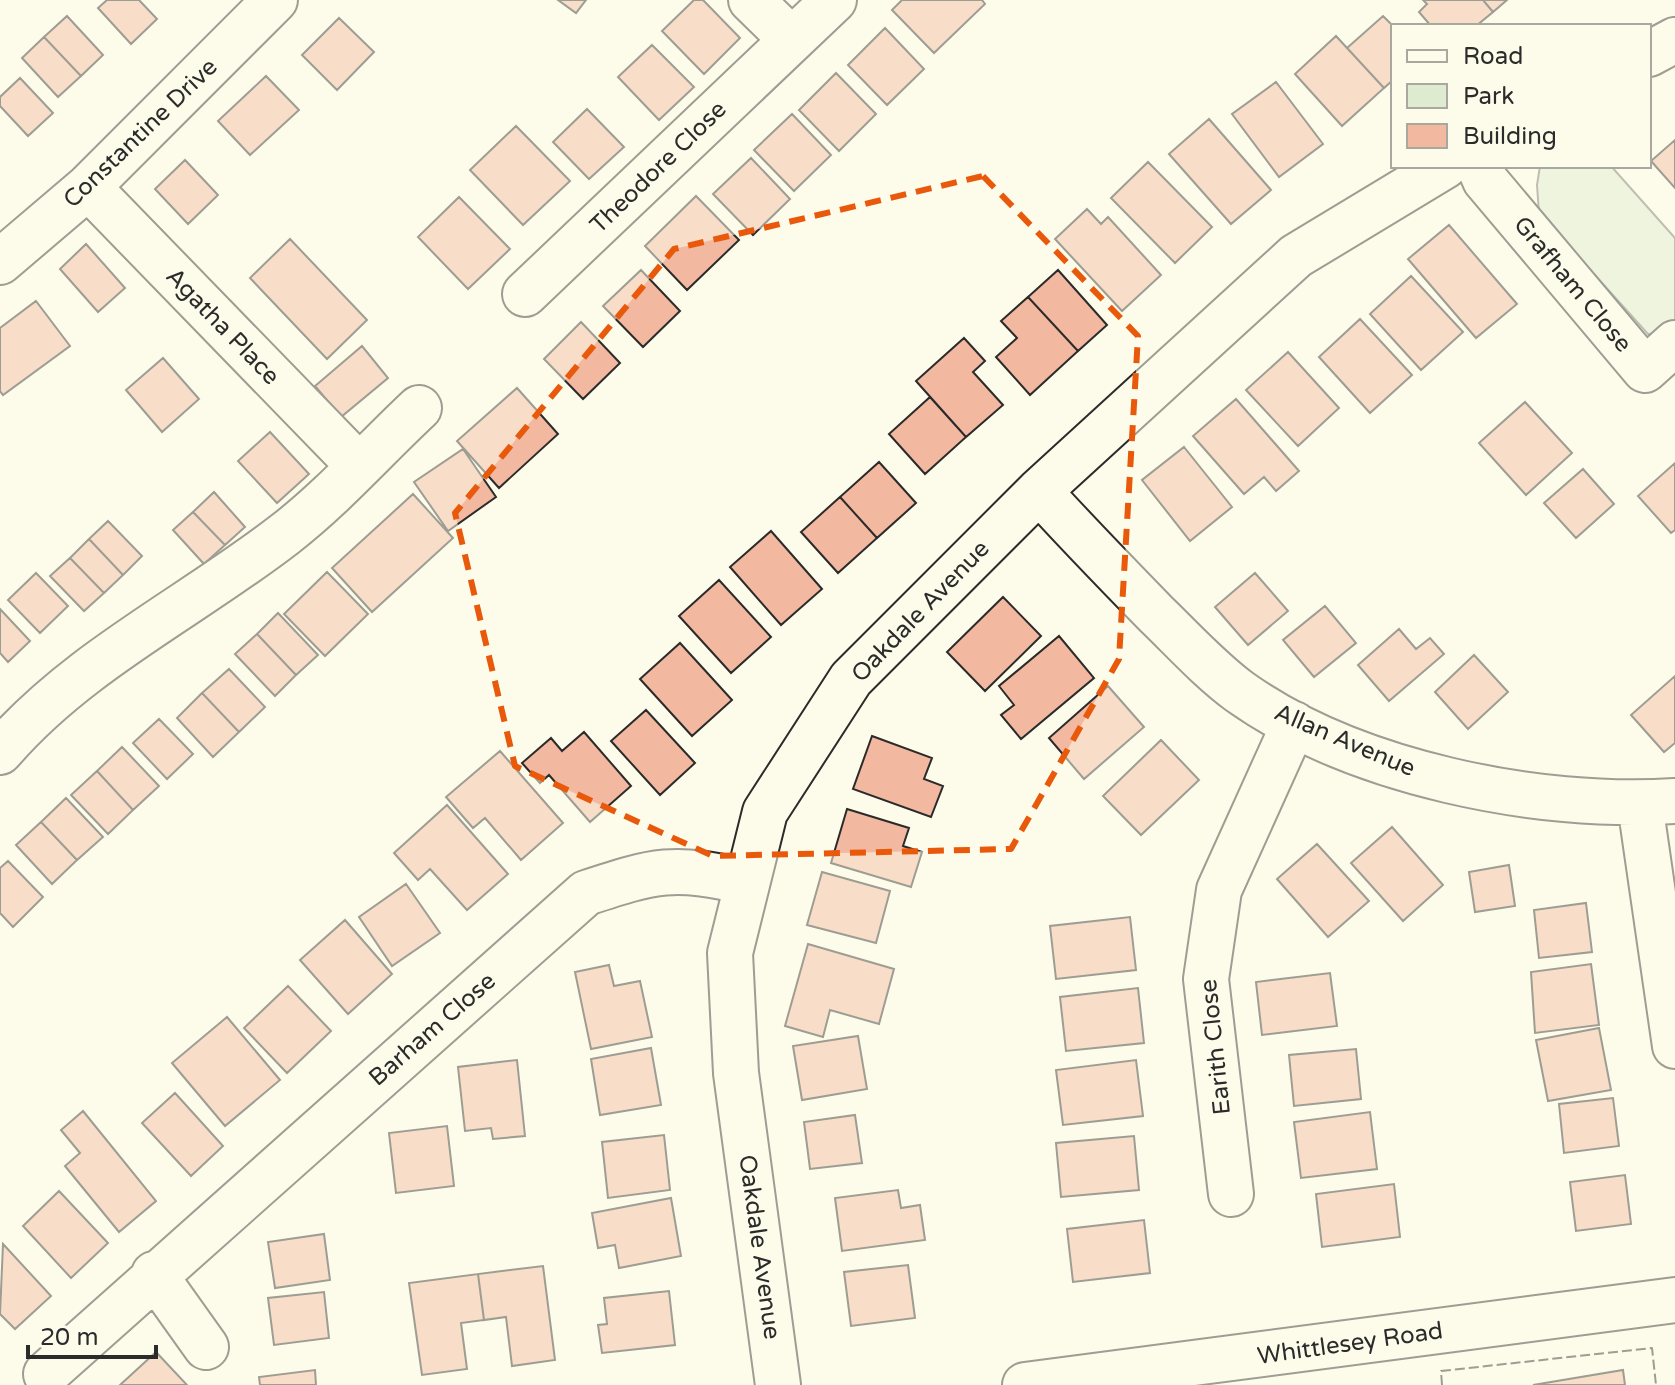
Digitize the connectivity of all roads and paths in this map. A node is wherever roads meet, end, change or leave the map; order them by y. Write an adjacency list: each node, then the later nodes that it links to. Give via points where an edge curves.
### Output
1 (275, 0): 9 (street, Constantine Drive)
2 (751, 0): 4 (street)
3 (834, 0): 4 (street, Theodore Close)
4 (792, 40): 11 (street, Theodore Close)
5 (1675, 40): 6 (street)
6 (1651, 53)
7 (1442, 168): 15 (street, Oakdale Avenue, via 1296,256)
8 (1480, 168): 12 (street, Grafham Close, via 1645,370)
9 (88, 187): 10 (street, Constantine Drive); 14 (street, Agatha Place)
10 (0, 262)
11 (525, 294)
12 (1675, 343)
13 (419, 408): 14 (street)
14 (358, 465): 17 (street, via 287,533 88,671 29,719)
15 (1039, 491): 16 (street, Allan Avenue, via 1191,649 1240,692); 19 (street, Oakdale Avenue, via 851,679 765,812)
16 (1294, 724): 18 (street, Allan Avenue, via 1385,762 1473,787 1553,800); 21 (street, Earith Close, via 1219,890 1206,979)
17 (0, 752)
18 (1658, 802): 20 (street, Allan Avenue)
19 (746, 882): 22 (street, Barham Close, via 694,870 650,872 586,893); 26 (street, Oakdale Avenue, via 730,953 736,1073)
20 (1675, 1046)
21 (1231, 1193)
22 (154, 1274): 24 (street); 25 (street, Barham Close)
23 (1675, 1300): 27 (street, Whittlesey Road)
24 (206, 1347)
25 (46, 1374)
26 (778, 1385)
27 (1025, 1385)

